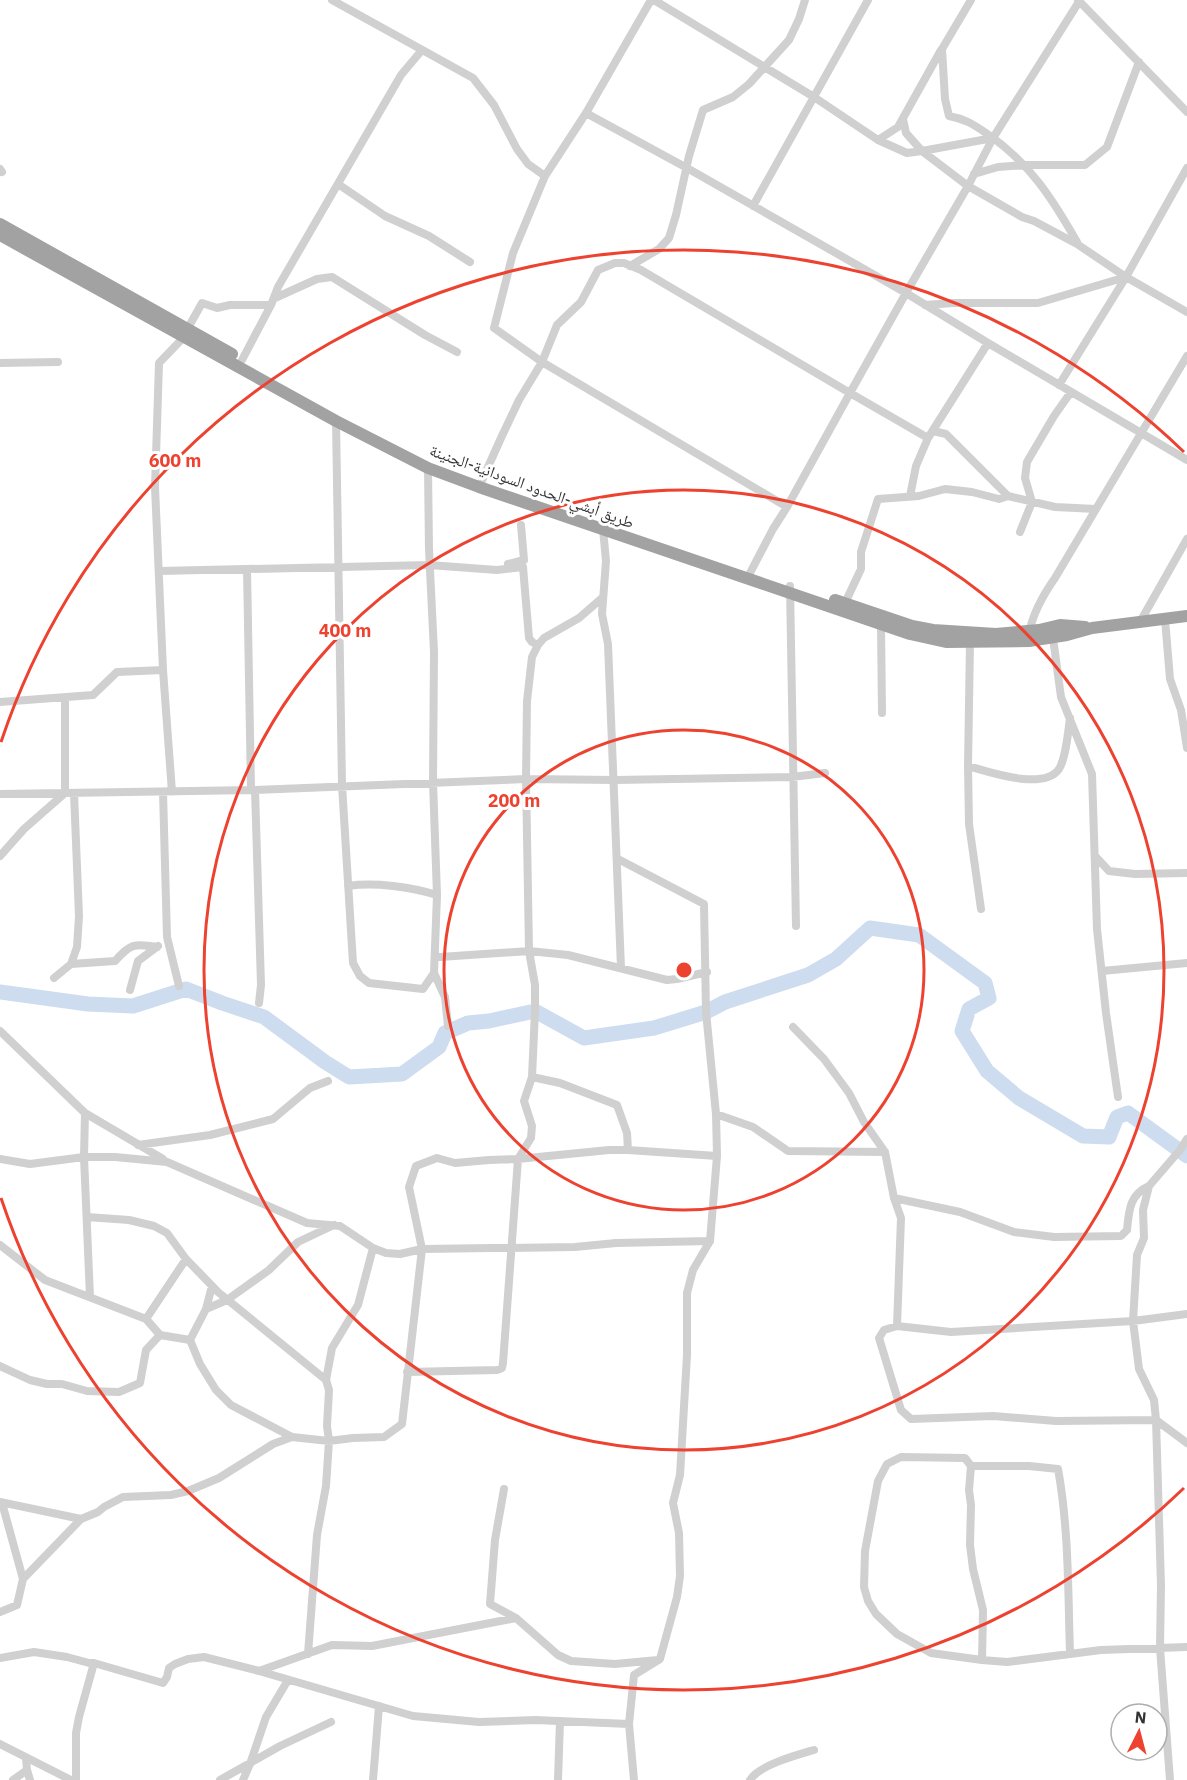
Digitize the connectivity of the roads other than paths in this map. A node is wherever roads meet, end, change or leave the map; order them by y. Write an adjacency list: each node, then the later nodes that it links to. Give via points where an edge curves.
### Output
1 (332, 0): 8 (street)
2 (652, 0): 10 (street); 13 (street)
3 (805, 0): 10 (street, via 789,40)
4 (868, 0): 11 (street)
5 (970, 0): 7 (street)
6 (1079, 0): 9 (street); 15 (street)
7 (942, 49): 14 (street); 15 (street, via 949,116 964,119)
8 (422, 50): 22 (street, via 473,78 494,105 528,164); 23 (street, via 402,75)
9 (1139, 62): 12 (street); 18 (street, via 1107,147 1085,165)
10 (764, 68): 11 (street); 19 (street, via 733,97 703,110)
11 (814, 97): 16 (street); 25 (street)
12 (1187, 112)
13 (586, 113): 19 (street); 22 (street)
14 (903, 119): 16 (street); 17 (street, via 906,133)
15 (993, 138): 17 (street); 18 (street); 21 (street)
16 (878, 140): 17 (street, via 907,153)
17 (922, 151): 24 (street)
18 (1025, 165): 21 (street); 28 (street, via 1054,202)
19 (687, 168): 25 (street); 30 (street, via 669,238 659,249)
20 (1187, 168): 31 (street)
21 (974, 174): 24 (street)
22 (545, 176): 42 (street, via 513,254 494,326)
23 (338, 184): 29 (street, via 384,216 429,236); 33 (street)
24 (968, 186): 28 (street); 32 (street)
25 (753, 206): 32 (street)
26 (0, 224): 36 (highway)
27 (0, 235): 36 (highway, طريق أبشي-الحدود السودانية-الجنينة)
28 (1077, 244): 31 (street)
29 (470, 262)
30 (630, 266): 42 (street, via 615,263 598,270 581,302 558,325); 46 (street)
31 (1126, 277): 34 (street, via 1038,303); 35 (street); 44 (street)
32 (906, 293): 34 (street); 46 (street)
33 (273, 302): 36 (street, via 217,308 202,303); 38 (street, via 317,279 332,277); 40 (street)
34 (925, 304): 37 (street)
35 (1187, 312)
36 (186, 332): 40 (highway); 47 (highway, طريق أبشي-الحدود السودانية-الجنينة); 68 (street, via 159,363 155,487)
37 (988, 343): 44 (street); 48 (street)
38 (457, 352)
39 (1187, 356): 49 (street)
40 (242, 360): 50 (highway)
41 (58, 362): 43 (street)
42 (542, 362): 53 (street, via 519,400); 58 (street)
43 (0, 363)
44 (1059, 385): 45 (street)
45 (1071, 392): 49 (street); 56 (street, via 1028,462 1025,478)
46 (850, 393): 48 (street); 58 (street)
47 (336, 421): 50 (highway, طريق أبشي-الحدود السودانية-الجنينة); 65 (street)
48 (931, 434): 54 (street, via 916,466); 55 (street, via 946,434)
49 (1140, 434): 51 (street); 59 (street)
50 (396, 448): 52 (highway, طريق أبشي-الحدود السودانية-الجنينة); 53 (highway)
51 (1187, 460)
52 (428, 468): 53 (highway, طريق أبشي-الحدود السودانية-الجنينة); 64 (street)
53 (481, 484): 57 (highway, طريق أبشي-الحدود السودانية-الجنينة)
54 (910, 496): 55 (street, via 945,489 999,499); 72 (street, via 878,498 861,552 861,569)
55 (1008, 496): 56 (street)
56 (1032, 502): 59 (street); 62 (street)
57 (545, 506): 61 (highway, طريق أبشي-الحدود السودانية-الجنينة); 69 (highway)
58 (787, 507): 69 (street)
59 (1096, 510): 78 (street, via 1044,593)
60 (521, 525): 67 (street, via 524,560)
61 (603, 529): 70 (highway, طريق أبشي-الحدود السودانية-الجنينة, via 747,580); 71 (street, via 606,561)
62 (1020, 532)
63 (1187, 539): 75 (street)
64 (429, 565): 65 (street); 67 (street); 93 (street, via 434,652)
65 (338, 567): 66 (street); 94 (street)
66 (247, 568): 68 (street); 95 (street)
67 (467, 568): 81 (street, via 523,567 529,638)
68 (159, 571): 82 (street)
69 (750, 573): 70 (highway)
70 (790, 589): 72 (highway); 76 (highway, طريق أبشي-الحدود السودانية-الجنينة); 90 (street)
71 (602, 598): 81 (street); 92 (street)
72 (845, 603): 80 (highway, via 912,626)
73 (1187, 616): 74 (highway)
74 (1165, 619): 75 (highway); 87 (street, via 1170,679 1181,710)
75 (1140, 622): 77 (highway)
76 (881, 625): 80 (highway, طريق أبشي-الحدود السودانية-الجنينة, via 931,640); 85 (street)
77 (1092, 628): 78 (highway, via 1060,625); 79 (highway, طريق أبشي-الحدود السودانية-الجنينة)
78 (1029, 636): 79 (highway, طريق أبشي-الحدود السودانية-الجنينة); 80 (highway, طريق أبشي-الحدود السودانية-الجنينة)
79 (1053, 638): 86 (street, via 1061,697)
80 (969, 639): 88 (street)
81 (538, 645): 91 (street, via 532,657 527,701)
82 (163, 670): 83 (street, via 117,672 93,695); 97 (street)
83 (65, 698): 84 (street); 98 (street)
84 (0, 702)
85 (882, 713)
86 (1070, 718): 88 (street, via 1062,761 1058,771 1046,779 1029,780); 102 (street, via 1092,774)
87 (1187, 748)
88 (968, 766): 107 (street, via 969,824)
89 (825, 773): 90 (street)
90 (792, 777): 92 (street); 108 (street)
91 (526, 779): 92 (street); 93 (street); 111 (street)
92 (615, 780): 103 (street)
93 (433, 782): 94 (street); 106 (street)
94 (342, 785): 95 (street); 105 (street)
95 (253, 790): 97 (street); 122 (street)
96 (163, 792): 97 (street); 99 (street); 109 (street)
97 (172, 792)
98 (65, 793): 99 (street); 100 (street); 101 (street)
99 (74, 793): 114 (street, via 79,916 77,947)
100 (0, 794)
101 (0, 856)
102 (1095, 856): 104 (street, via 1109,871); 116 (street)
103 (618, 859): 115 (street); 117 (street, via 704,904)
104 (1187, 873)
105 (348, 886): 106 (street, via 418,889); 118 (street, via 352,963 360,976 369,983 423,989)
106 (437, 895): 118 (street)
107 (981, 909)
108 (796, 926)
109 (167, 937): 110 (street); 120 (street)
110 (157, 947): 114 (street, via 142,944 127,948 115,961); 121 (street, via 138,961)
111 (529, 951): 112 (street); 115 (street, via 568,955); 126 (street, via 535,985)
112 (440, 957)
113 (1187, 963): 116 (street)
114 (71, 964): 119 (street)
115 (621, 968): 117 (street, via 667,980)
116 (1102, 971): 128 (street)
117 (706, 972): 130 (street)
118 (434, 973): 123 (street, via 445,997)
119 (54, 978)
120 (179, 986)
121 (130, 990)
122 (259, 1003)
123 (448, 1026)
124 (793, 1027): 134 (street, via 843,1084)
125 (0, 1031): 129 (street)
126 (532, 1077): 133 (street, via 560,1083 617,1105 627,1133); 138 (street, via 524,1101 532,1126 531,1138)
127 (328, 1081): 132 (street, via 310,1088 273,1119 210,1135)
128 (1118, 1097)
129 (85, 1113): 132 (street); 136 (street)
130 (716, 1114): 134 (street, via 753,1127 788,1151); 135 (street)
131 (1187, 1139): 140 (street)
132 (138, 1145): 139 (street)
133 (627, 1150): 135 (street); 138 (street)
134 (885, 1152): 141 (street)
135 (717, 1156): 144 (street)
136 (84, 1157): 137 (street, via 30,1164); 139 (street); 142 (street)
137 (0, 1158)
138 (518, 1159): 146 (street); 148 (street, via 455,1163 437,1158 416,1166 409,1187)
139 (167, 1162): 143 (street, via 307,1223)
140 (1149, 1186): 141 (street, via 1129,1206 1127,1230 1121,1236 1054,1237 1014,1232 960,1212); 156 (street, via 1137,1255)
141 (894, 1198): 157 (street, via 901,1218)
142 (87, 1216): 149 (street, via 154,1226 167,1233); 151 (street)
143 (334, 1225): 147 (street); 152 (street, via 298,1242 269,1270)
144 (710, 1241): 146 (street); 179 (street, via 693,1270 687,1293 680,1475 673,1503 679,1533 680,1576)
145 (0, 1245): 151 (street, via 45,1280)
146 (510, 1247): 148 (street); 161 (street, via 502,1368)
147 (373, 1248): 148 (street, via 400,1254); 162 (street, via 358,1305 332,1348)
148 (422, 1249): 161 (street)
149 (186, 1259): 150 (street); 155 (street)
150 (212, 1286): 152 (street); 153 (street)
151 (90, 1297): 155 (street)
152 (227, 1300): 153 (street); 162 (street)
153 (206, 1309): 159 (street)
154 (1187, 1314): 156 (street)
155 (146, 1319): 158 (street)
156 (1133, 1321): 157 (street, via 951,1332); 163 (street, via 1139,1369 1154,1400)
157 (897, 1326): 163 (street, via 884,1330 879,1338 901,1410 911,1419)
158 (160, 1335): 159 (street); 160 (street, via 147,1350 140,1383 119,1392 47,1384)
159 (190, 1340): 164 (street, via 216,1390 231,1405)
160 (0, 1366)
161 (407, 1372): 165 (street, via 402,1424 384,1437)
162 (326, 1380): 165 (street)
163 (1156, 1419): 166 (street); 175 (street)
164 (292, 1437): 165 (street); 170 (street, via 188,1491 123,1497)
165 (329, 1441): 176 (street)
166 (1187, 1443)
167 (971, 1466): 177 (street, via 1058,1469); 180 (street, via 970,1545 983,1610); 180 (street, via 965,1458 901,1457 887,1464 878,1481 869,1526 864,1587 876,1614 897,1634 931,1653)
168 (504, 1489): 173 (street, via 490,1604)
169 (1, 1502): 170 (street); 171 (street)
170 (81, 1519): 171 (street)
171 (23, 1579): 172 (street, via 17,1605)
172 (0, 1612)
173 (516, 1618): 176 (street, via 372,1646 332,1645); 179 (street, via 558,1655 571,1661 615,1664)
174 (1187, 1647): 175 (street)
175 (1160, 1648): 177 (street); 203 (street)
176 (308, 1654): 182 (street)
177 (1070, 1654): 180 (street, via 1007,1662)
178 (0, 1658): 181 (street, via 34,1652)
179 (660, 1659): 187 (street, via 634,1676)
180 (982, 1660)
181 (94, 1663): 182 (street, via 163,1683 175,1664 204,1657); 196 (street, via 76,1733)
182 (260, 1671): 183 (street)
183 (288, 1680): 184 (street); 191 (street, via 266,1717)
184 (379, 1706): 185 (street, via 413,1716 479,1722); 199 (street)
185 (560, 1720): 187 (street); 200 (street)
186 (331, 1722): 191 (street)
187 (629, 1724): 201 (street)
188 (0, 1744): 190 (street)
189 (814, 1750): 202 (street, via 753,1774)
190 (26, 1758): 192 (street); 195 (street)
191 (250, 1764): 197 (street); 198 (street)
192 (27, 1770): 193 (street); 194 (street)
193 (13, 1780)
194 (30, 1780)
195 (71, 1780)
196 (76, 1780)
197 (220, 1780)
198 (243, 1780)
199 (373, 1780)
200 (558, 1780)
201 (634, 1780)
202 (750, 1780)
203 (1170, 1780)

